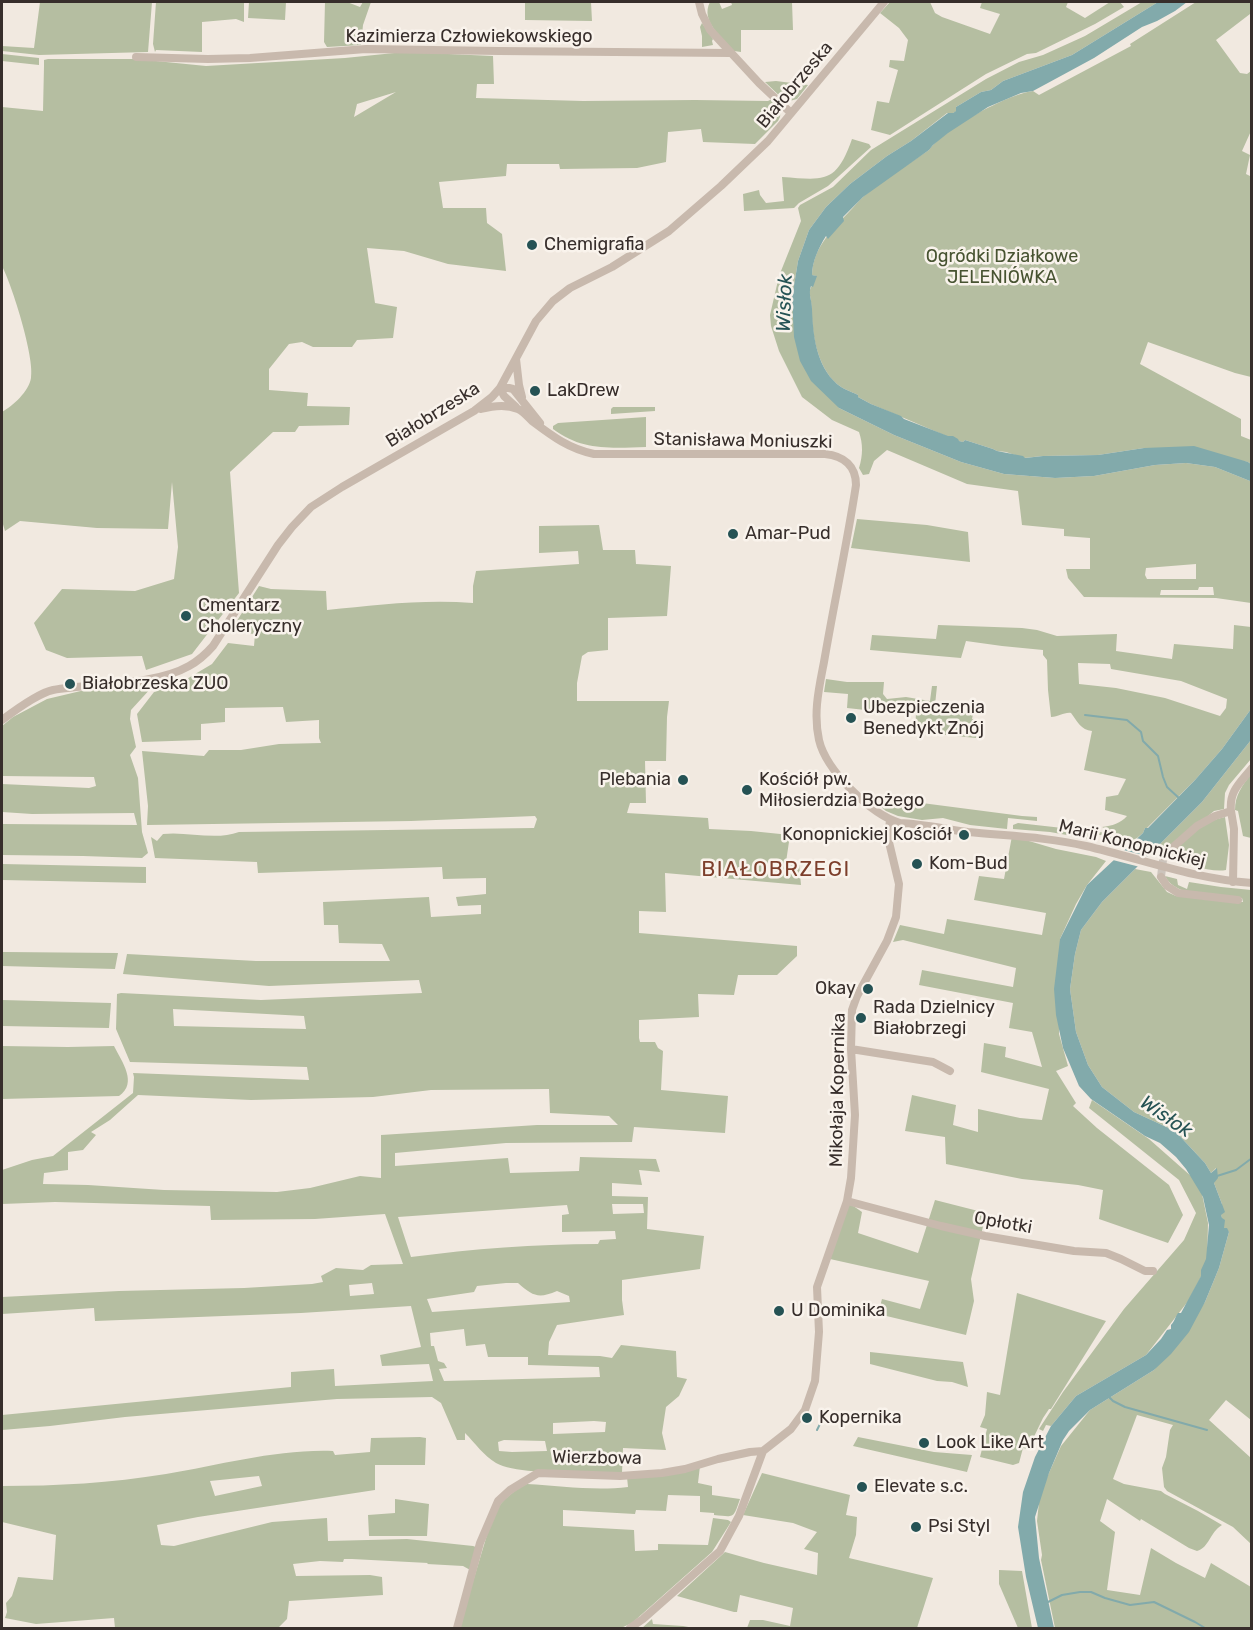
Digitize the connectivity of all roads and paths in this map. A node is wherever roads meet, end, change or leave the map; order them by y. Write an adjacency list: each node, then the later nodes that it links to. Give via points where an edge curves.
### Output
1 (699, 2): 3 (street, via 710,30)
2 (884, 2): 5 (street, Białobrzeska)
3 (730, 52): 4 (street, Kazimierza Człowiekowskiego, via 366,49 239,58); 5 (street)
4 (136, 57)
5 (791, 113): 6 (street, Białobrzeska, via 725,182 669,231 553,301 536,321)
6 (516, 359): 7 (street, Białobrzeska); 8 (street)
7 (500, 388): 8 (street, via 513,389); 9 (street, Stanisława Moniuszki); 10 (street, Białobrzeska)
8 (522, 399): 11 (street)
9 (518, 409): 10 (street, via 491,406); 11 (street, Stanisława Moniuszki)
10 (474, 411): 12 (street, Białobrzeska, via 311,507 278,545 202,658 154,678 51,690)
11 (542, 427): 15 (street, Stanisława Moniuszki, via 561,443 594,454 825,454 848,463 856,485 818,691 816,724 830,766 871,807)
12 (2, 720)
13 (1251, 768): 14 (street, via 1233,792)
14 (1231, 811): 16 (street, via 1197,826); 18 (street)
15 (890, 820): 18 (street, Marii Konopnickiej, via 1087,846); 21 (street, Mikołaja Kopernika, via 890,847 899,884 896,918 857,996)
16 (1163, 856)
17 (1161, 877): 20 (street, via 1178,893)
18 (1233, 882): 19 (street, Marii Konopnickiej)
19 (1251, 883)
20 (1238, 900)
21 (851, 1049): 22 (street, via 933,1062); 23 (street, Mikołaja Kopernika, via 855,1125)
22 (950, 1071)
23 (847, 1201): 24 (street, Opłotki, via 985,1236 1106,1253); 25 (street, Mikołaja Kopernika, via 817,1287 815,1381 805,1410 791,1429)
24 (1153, 1271)
25 (763, 1452): 26 (street, via 739,1516 720,1551); 27 (street, Wierzbowa, via 662,1473 538,1473 498,1501 480,1543)
26 (631, 1628)
27 (458, 1629)

